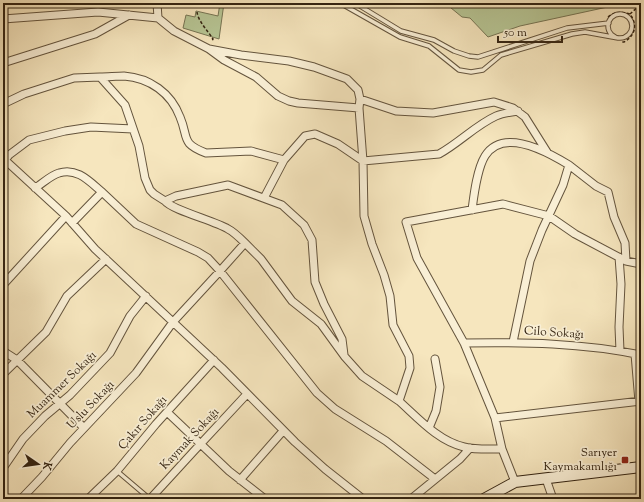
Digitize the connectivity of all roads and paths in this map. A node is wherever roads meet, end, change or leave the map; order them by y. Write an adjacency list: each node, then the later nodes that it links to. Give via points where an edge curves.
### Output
1 (157, 3): 10 (street)
2 (340, 3): 13 (lane, via 400,37 429,46 460,70 471,72 483,70 501,55 572,34 585,32)
3 (355, 3): 12 (lane, via 401,30 434,40 469,56 478,56 567,28)
4 (638, 3): 5 (path)
5 (640, 7): 7 (path)
6 (197, 12): 14 (path, via 199,20 213,39)
7 (630, 14): 11 (path, via 614,13); 13 (path, via 634,20 634,33 624,42)
8 (130, 15): 9 (street, via 98,12); 10 (street); 15 (street, via 95,34)
9 (3, 18)
10 (158, 18): 14 (street, via 174,31)
11 (606, 19)
12 (609, 23): 13 (lane, via 609,30); 13 (lane, via 613,17 620,15 630,19 632,26 629,34)
13 (618, 39)
14 (209, 49): 17 (street, via 314,67 347,80 358,90); 19 (street, via 256,77 289,102)
15 (3, 63)
16 (100, 77): 18 (street, via 74,78 24,94); 21 (street, via 125,105); 23 (street, via 125,76 154,84 172,99 181,117 186,140 189,145 200,151 251,151)
17 (360, 99): 19 (street); 20 (street, via 396,111 434,113 494,102)
18 (3, 104)
19 (359, 108): 25 (street)
20 (518, 111): 22 (street, via 525,117); 25 (street, via 497,116 439,154)
21 (133, 129): 24 (street, via 91,127 65,130 29,140); 30 (street, via 147,184 154,194)
22 (547, 152): 26 (street); 31 (street, via 510,142 492,147 485,156 475,186)
23 (284, 160): 25 (street, via 305,136 315,134 338,144); 29 (street)
24 (4, 161): 27 (street)
25 (363, 161): 55 (street, via 364,216 390,296 393,325 409,356 410,368)
26 (569, 165): 33 (street, via 563,186); 38 (street, via 608,192 614,217 625,243)
27 (35, 188): 28 (street, via 56,174 69,172 82,175); 32 (street)
28 (102, 192): 34 (street); 40 (street, via 136,224 208,258)
29 (264, 198): 30 (street, via 228,185 176,196); 49 (street, via 282,205 304,225 312,240 315,282 342,339)
30 (165, 201): 35 (street, via 175,208 229,229)
31 (472, 210): 33 (street, via 503,204); 45 (street, via 406,222 417,258)
32 (66, 216): 34 (street); 41 (street)
33 (548, 216): 36 (street, via 574,234); 44 (street, via 530,261)
34 (72, 223): 37 (street)
35 (245, 243): 40 (street, Uslu Sokağı); 49 (street, via 261,259 292,301 321,324)
36 (619, 257): 38 (street); 46 (street)
37 (106, 259): 42 (street); 51 (street, via 67,296 46,332)
38 (626, 261): 39 (street)
39 (641, 264)
40 (220, 271): 43 (street, Uslu Sokağı); 70 (street, via 317,394 335,409 386,441)
41 (3, 285)
42 (146, 296): 43 (street); 57 (street, Muammer Sokağı, via 130,316 110,353)
43 (172, 322): 52 (street); 60 (street, Uslu Sokağı, via 136,373)
44 (513, 342): 45 (street, Cilo Sokağı); 46 (street, Cilo Sokağı, via 563,344)
45 (464, 343): 59 (street)
46 (620, 351): 48 (street, Cilo Sokağı)
47 (3, 352): 51 (street)
48 (638, 354): 56 (street)
49 (345, 358): 55 (street, via 362,376)
50 (435, 359): 61 (street, via 440,387 436,411)
51 (17, 360): 53 (street); 57 (street)
52 (214, 360): 54 (street); 58 (street, Çakır Sokağı)
53 (3, 374)
54 (248, 394): 62 (street); 63 (street, Kaymak Sokağı)
55 (399, 401): 61 (street)
56 (640, 402): 59 (street)
57 (60, 403): 60 (street); 67 (street, Muammer Sokağı, via 23,439)
58 (167, 412): 63 (street); 68 (street, Çakır Sokağı)
59 (495, 418): 65 (street)
60 (84, 428): 74 (street, Uslu Sokağı)
61 (429, 428): 64 (street, via 444,439)
62 (284, 431): 71 (street); 78 (street, via 325,469)
63 (201, 443): 71 (street); 76 (street, Kaymak Sokağı)
64 (470, 448): 65 (street); 70 (street)
65 (502, 449): 72 (street)
66 (641, 467): 69 (main road)
67 (3, 468)
68 (117, 471): 75 (street, Çakır Sokağı); 76 (lane)
69 (546, 478): 72 (main road); 80 (street)
70 (435, 479): 79 (street)
71 (240, 480): 77 (street)
72 (515, 482): 73 (main road)
73 (488, 498)
74 (21, 499)
75 (88, 499)
76 (150, 499)
77 (265, 499)
78 (363, 499)
79 (411, 499)
80 (553, 499)

